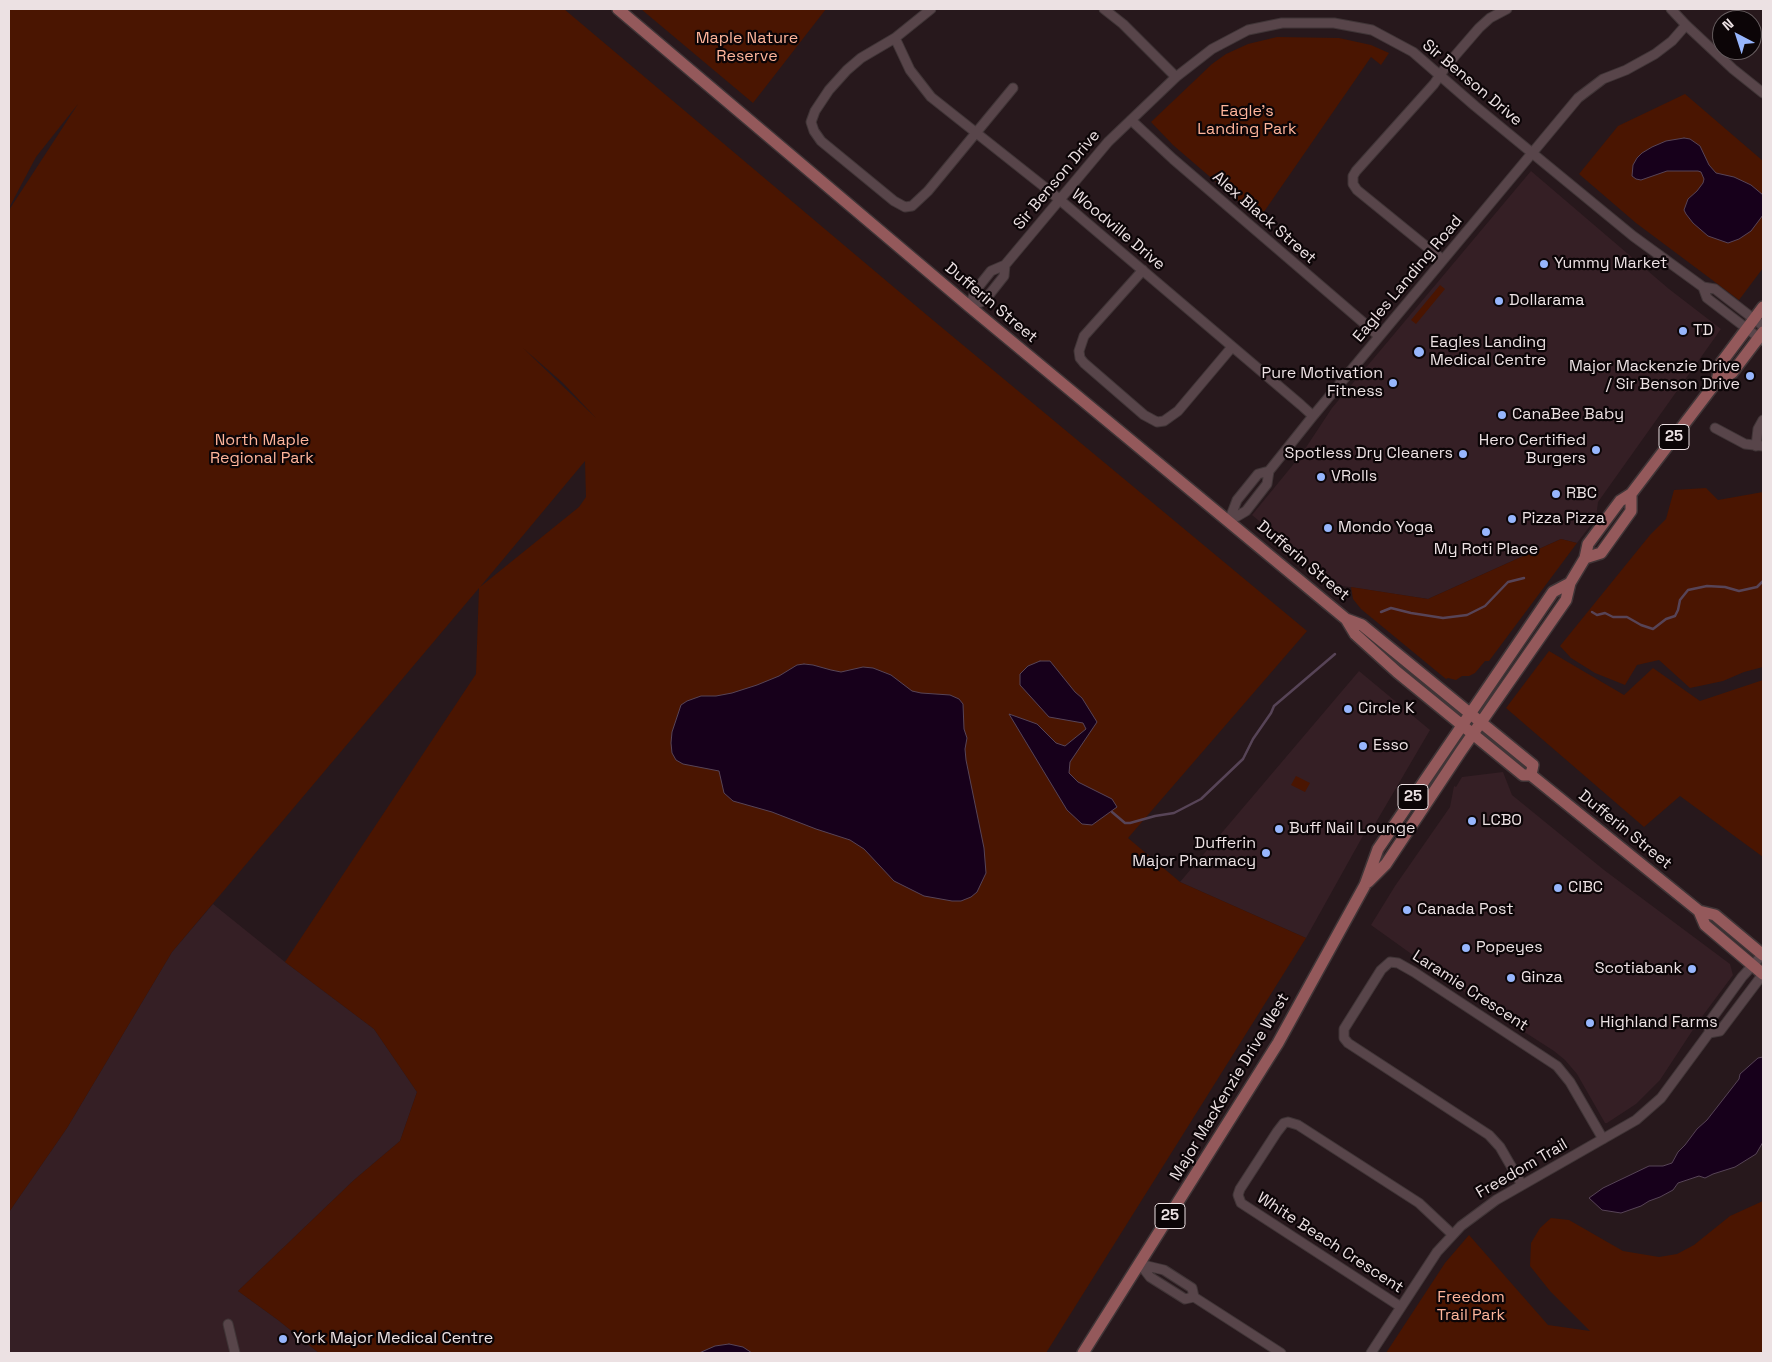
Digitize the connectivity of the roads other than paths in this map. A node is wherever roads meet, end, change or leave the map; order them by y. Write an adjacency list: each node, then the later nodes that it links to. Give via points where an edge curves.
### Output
1 (618, 9): 19 (main road, Dufferin Street)
2 (932, 9): 7 (street)
3 (1104, 9): 9 (street)
4 (1507, 9): 8 (street, via 1490,18)
5 (1672, 9): 6 (street)
6 (1686, 25): 11 (street); 14 (street, Eagles Landing Road, via 1655,54 1603,79 1578,98)
7 (895, 38): 13 (street, Woodville Drive, via 910,70 931,96); 13 (street, via 847,70 815,111 814,131 822,142 905,207 912,206 928,191)
8 (1440, 75): 9 (street, Sir Benson Drive, via 1413,52 1372,30 1334,22 1307,22 1248,30 1212,49); 14 (street, Sir Benson Drive); 16 (street, via 1356,171 1352,180 1357,190)
9 (1176, 77): 12 (street, Sir Benson Drive)
10 (1013, 88): 13 (street)
11 (1763, 94)
12 (1131, 120): 15 (street, Sir Benson Drive, via 1108,142); 22 (street, Alex Black Street)
13 (975, 133): 15 (street, Woodville Drive)
14 (1533, 153): 16 (street, Eagles Landing Road); 21 (street, Sir Benson Drive, via 1633,236 1703,287 1715,289)
15 (1060, 200): 17 (street, Sir Benson Drive); 18 (street, Woodville Drive)
16 (1443, 260): 22 (street, Eagles Landing Road)
17 (1005, 265): 19 (street, Sir Benson Drive, via 991,272 975,291); 19 (street, Sir Benson Drive, via 1004,276 985,300)
18 (1143, 270): 23 (street, Woodville Drive); 23 (street, via 1084,336 1079,351 1084,363 1144,415 1157,422 1178,411)
19 (970, 307): 29 (main road, Dufferin Street)
20 (1763, 307): 21 (main road, Major MacKenzie Drive West)
21 (1758, 331): 30 (main road, Major MacKenzie Drive West / 25, via 1732,373 1717,381 1631,494 1620,501 1588,544 1585,558)
22 (1379, 336): 24 (street, Eagles Landing Road)
23 (1232, 347): 24 (street, Woodville Drive)
24 (1313, 416): 28 (street, Eagles Landing Road)
25 (1763, 420): 27 (street, via 1758,429)
26 (1715, 428): 27 (street, via 1745,444)
27 (1759, 446)
28 (1269, 471): 29 (street, Eagles Landing Road, via 1267,484 1246,511); 29 (street, Eagles Landing Road, via 1258,474 1237,500)
29 (1229, 521): 31 (main road, Dufferin Street)
30 (1570, 583): 32 (main road, Major MacKenzie Drive West / 25, via 1553,592); 33 (main road, Major MacKenzie Drive West / 25, via 1566,600)
31 (1346, 618): 32 (main road, Dufferin Street, via 1362,624); 34 (main road, Dufferin Street, via 1355,634)
32 (1470, 713): 33 (main road, Dufferin Street); 34 (main road, Major MacKenzie Drive West / 25)
33 (1481, 722): 35 (main road, Major MacKenzie Drive West / 25); 36 (main road, Dufferin Street, via 1533,765)
34 (1462, 725): 35 (main road, Dufferin Street); 37 (main road, Major MacKenzie Drive West / 25, via 1378,849)
35 (1473, 734): 36 (main road, Dufferin Street, via 1523,775); 37 (main road, Major MacKenzie Drive West / 25, via 1386,864)
36 (1531, 775): 38 (main road, Dufferin Street)
37 (1365, 885): 46 (main road, Major MacKenzie Drive West / 25, via 1278,1044)
38 (1699, 911): 39 (main road, Dufferin Street, via 1715,915); 40 (main road, Dufferin Street, via 1705,925)
39 (1763, 954): 40 (street, Freedom Trail)
40 (1753, 965): 41 (main road, Dufferin Street); 42 (street, Freedom Trail, via 1710,1021)
41 (1763, 974): 42 (street, Freedom Trail, via 1720,1030)
42 (1709, 1033): 43 (street, Freedom Trail, via 1657,1102 1636,1120)
43 (1603, 1139): 44 (street, Freedom Trail); 44 (street, Laramie Crescent, via 1557,1066 1414,972 1390,962 1381,970 1344,1029 1344,1038 1489,1135 1500,1147)
44 (1522, 1185): 45 (street, Freedom Trail, via 1480,1210)
45 (1452, 1234): 48 (street, Freedom Trail); 48 (street, White Beach Crescent, via 1419,1203 1298,1125 1284,1123 1277,1132 1240,1189 1241,1203)
46 (1140, 1264): 47 (street, via 1150,1277 1185,1299); 47 (street, via 1164,1270 1192,1288); 51 (main road, Major MacKenzie Drive West / 25)
47 (1194, 1297): 52 (street)
48 (1401, 1307): 53 (street, Freedom Trail)
49 (228, 1324): 50 (street)
50 (235, 1353)
51 (1083, 1353)
52 (1281, 1353)
53 (1371, 1353)

